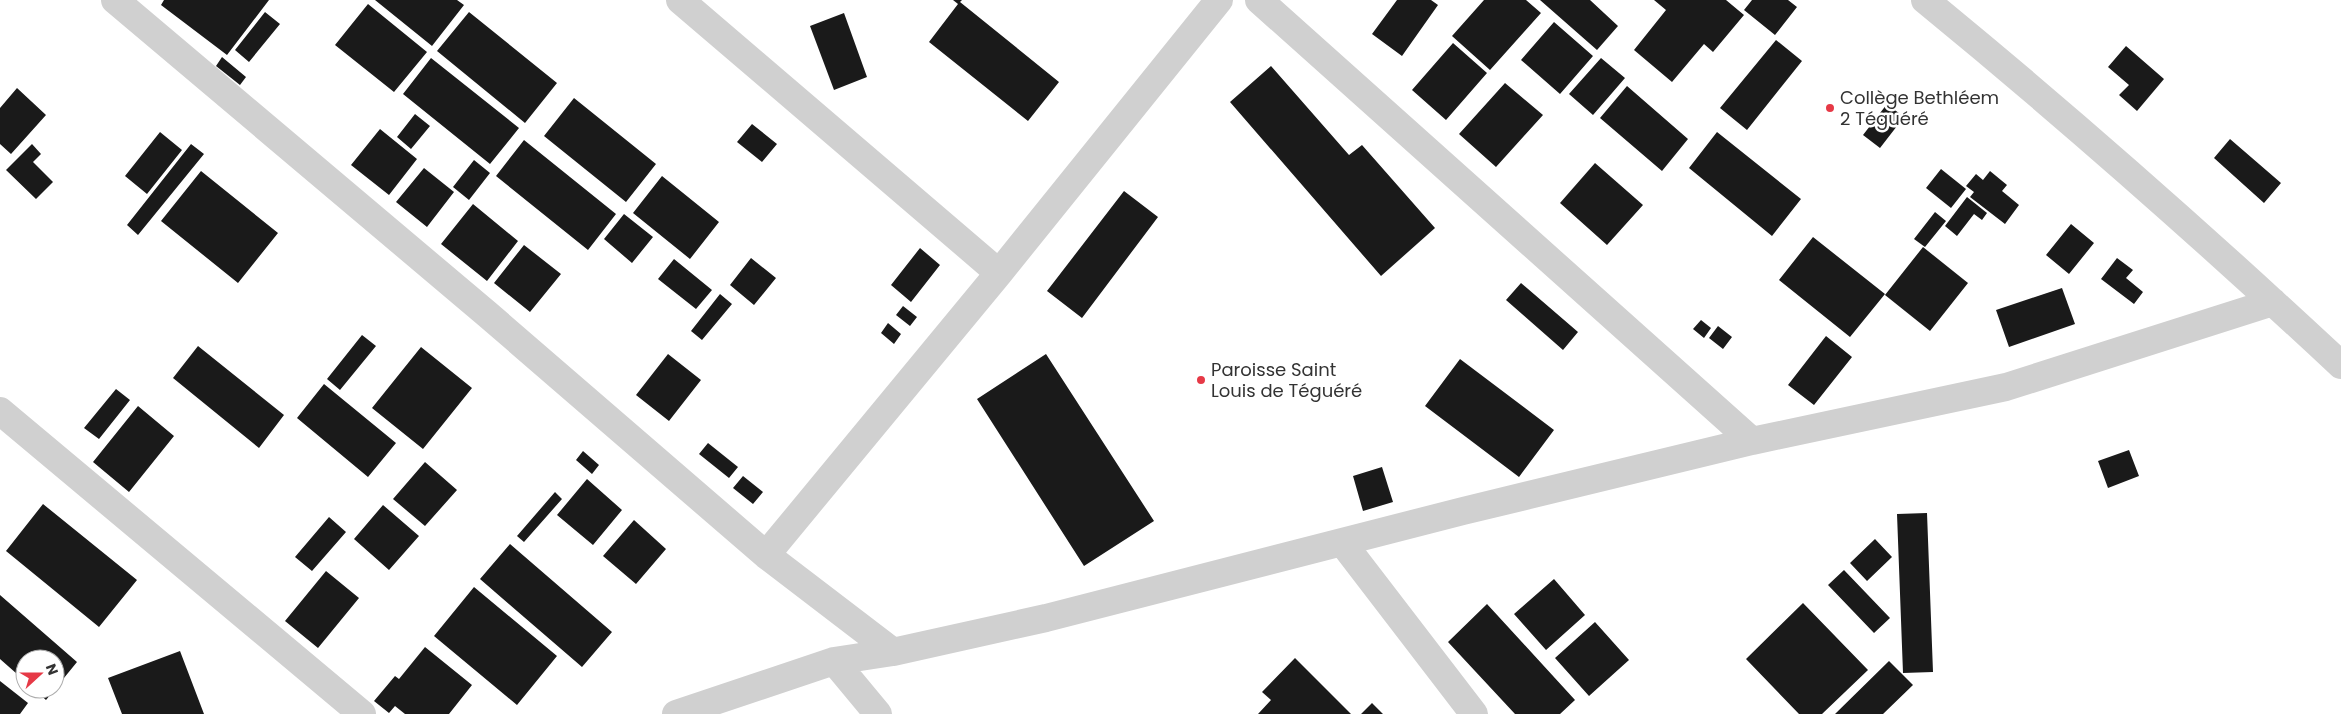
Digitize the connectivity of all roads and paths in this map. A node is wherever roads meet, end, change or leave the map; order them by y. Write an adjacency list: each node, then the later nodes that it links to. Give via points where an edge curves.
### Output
1 (115, 0): 12 (street)
2 (680, 0): 6 (street)
3 (1219, 0): 6 (street)
4 (1259, 0): 10 (street)
5 (1925, 0): 7 (street, via 2030,86)
6 (999, 274): 12 (street)
7 (2274, 302): 8 (street); 10 (street, via 2006,387)
8 (2341, 365)
9 (0, 410): 15 (street)
10 (1752, 441): 11 (street)
11 (1342, 542): 13 (street, via 1046,618); 18 (street)
12 (766, 555): 13 (street)
13 (893, 652): 14 (street)
14 (834, 661): 16 (street); 17 (street)
15 (362, 714)
16 (676, 714)
17 (878, 714)
18 (1474, 714)

